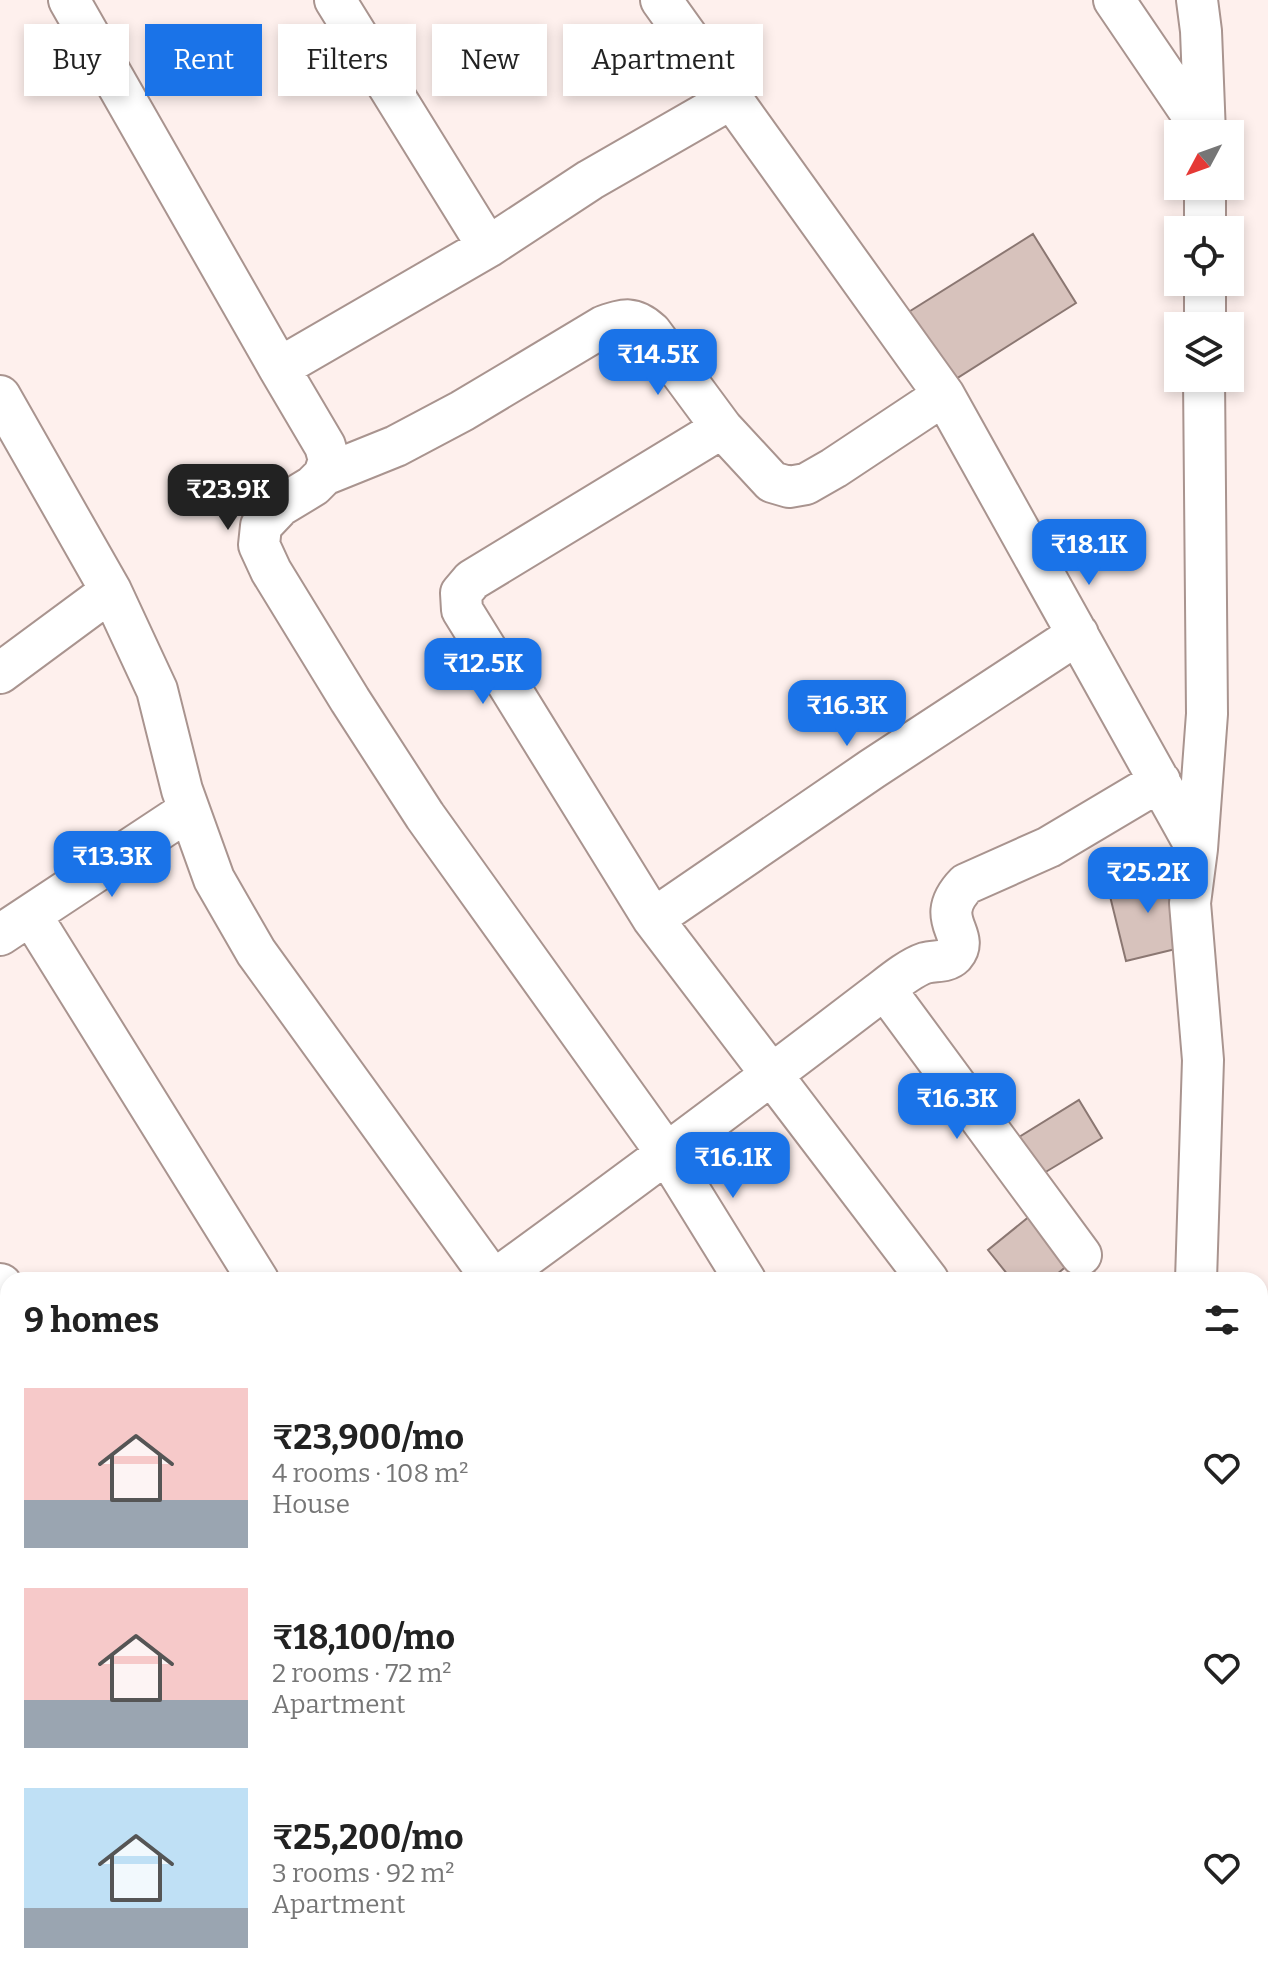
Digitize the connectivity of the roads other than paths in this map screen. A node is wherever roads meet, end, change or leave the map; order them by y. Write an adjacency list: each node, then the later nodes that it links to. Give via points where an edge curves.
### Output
1 (69, 0): 10 (street)
2 (335, 0): 9 (street)
3 (661, 0): 6 (street)
4 (1114, 0): 7 (street)
5 (1197, 0): 8 (street)
6 (731, 99): 9 (street, via 590,180); 12 (street)
7 (1195, 120)
8 (1204, 120)
9 (488, 247): 10 (street)
10 (279, 368): 16 (street, via 325,446 329,460)
11 (1204, 392): 22 (street, via 1207,714)
12 (944, 395): 14 (street, via 834,468 789,487 772,482); 18 (street)
13 (0, 396): 15 (street)
14 (722, 428): 16 (street, via 651,332 641,322 623,319 396,446); 23 (street, via 472,580 461,593 462,610)
15 (13, 447): 17 (street)
16 (324, 475): 27 (street, via 261,526 259,545 271,571 425,816)
17 (111, 591): 19 (street); 21 (street, via 157,690)
18 (1078, 634): 20 (street); 23 (street)
19 (0, 673)
20 (1160, 781): 22 (street); 25 (street, via 1049,847 966,884 950,907 959,943 955,953 947,960 924,963)
21 (189, 810): 24 (street); 30 (street, via 214,879 256,952)
22 (1197, 849): 34 (street, via 1190,903 1203,1060)
23 (653, 919): 26 (street)
24 (15, 925): 29 (street)
25 (885, 989): 26 (street); 28 (street)
26 (771, 1076): 27 (street); 33 (street)
27 (667, 1154): 31 (street); 32 (street)
28 (1081, 1255)
29 (253, 1272)
30 (488, 1272)
31 (505, 1272)
32 (740, 1272)
33 (922, 1272)
34 (1188, 1272)

